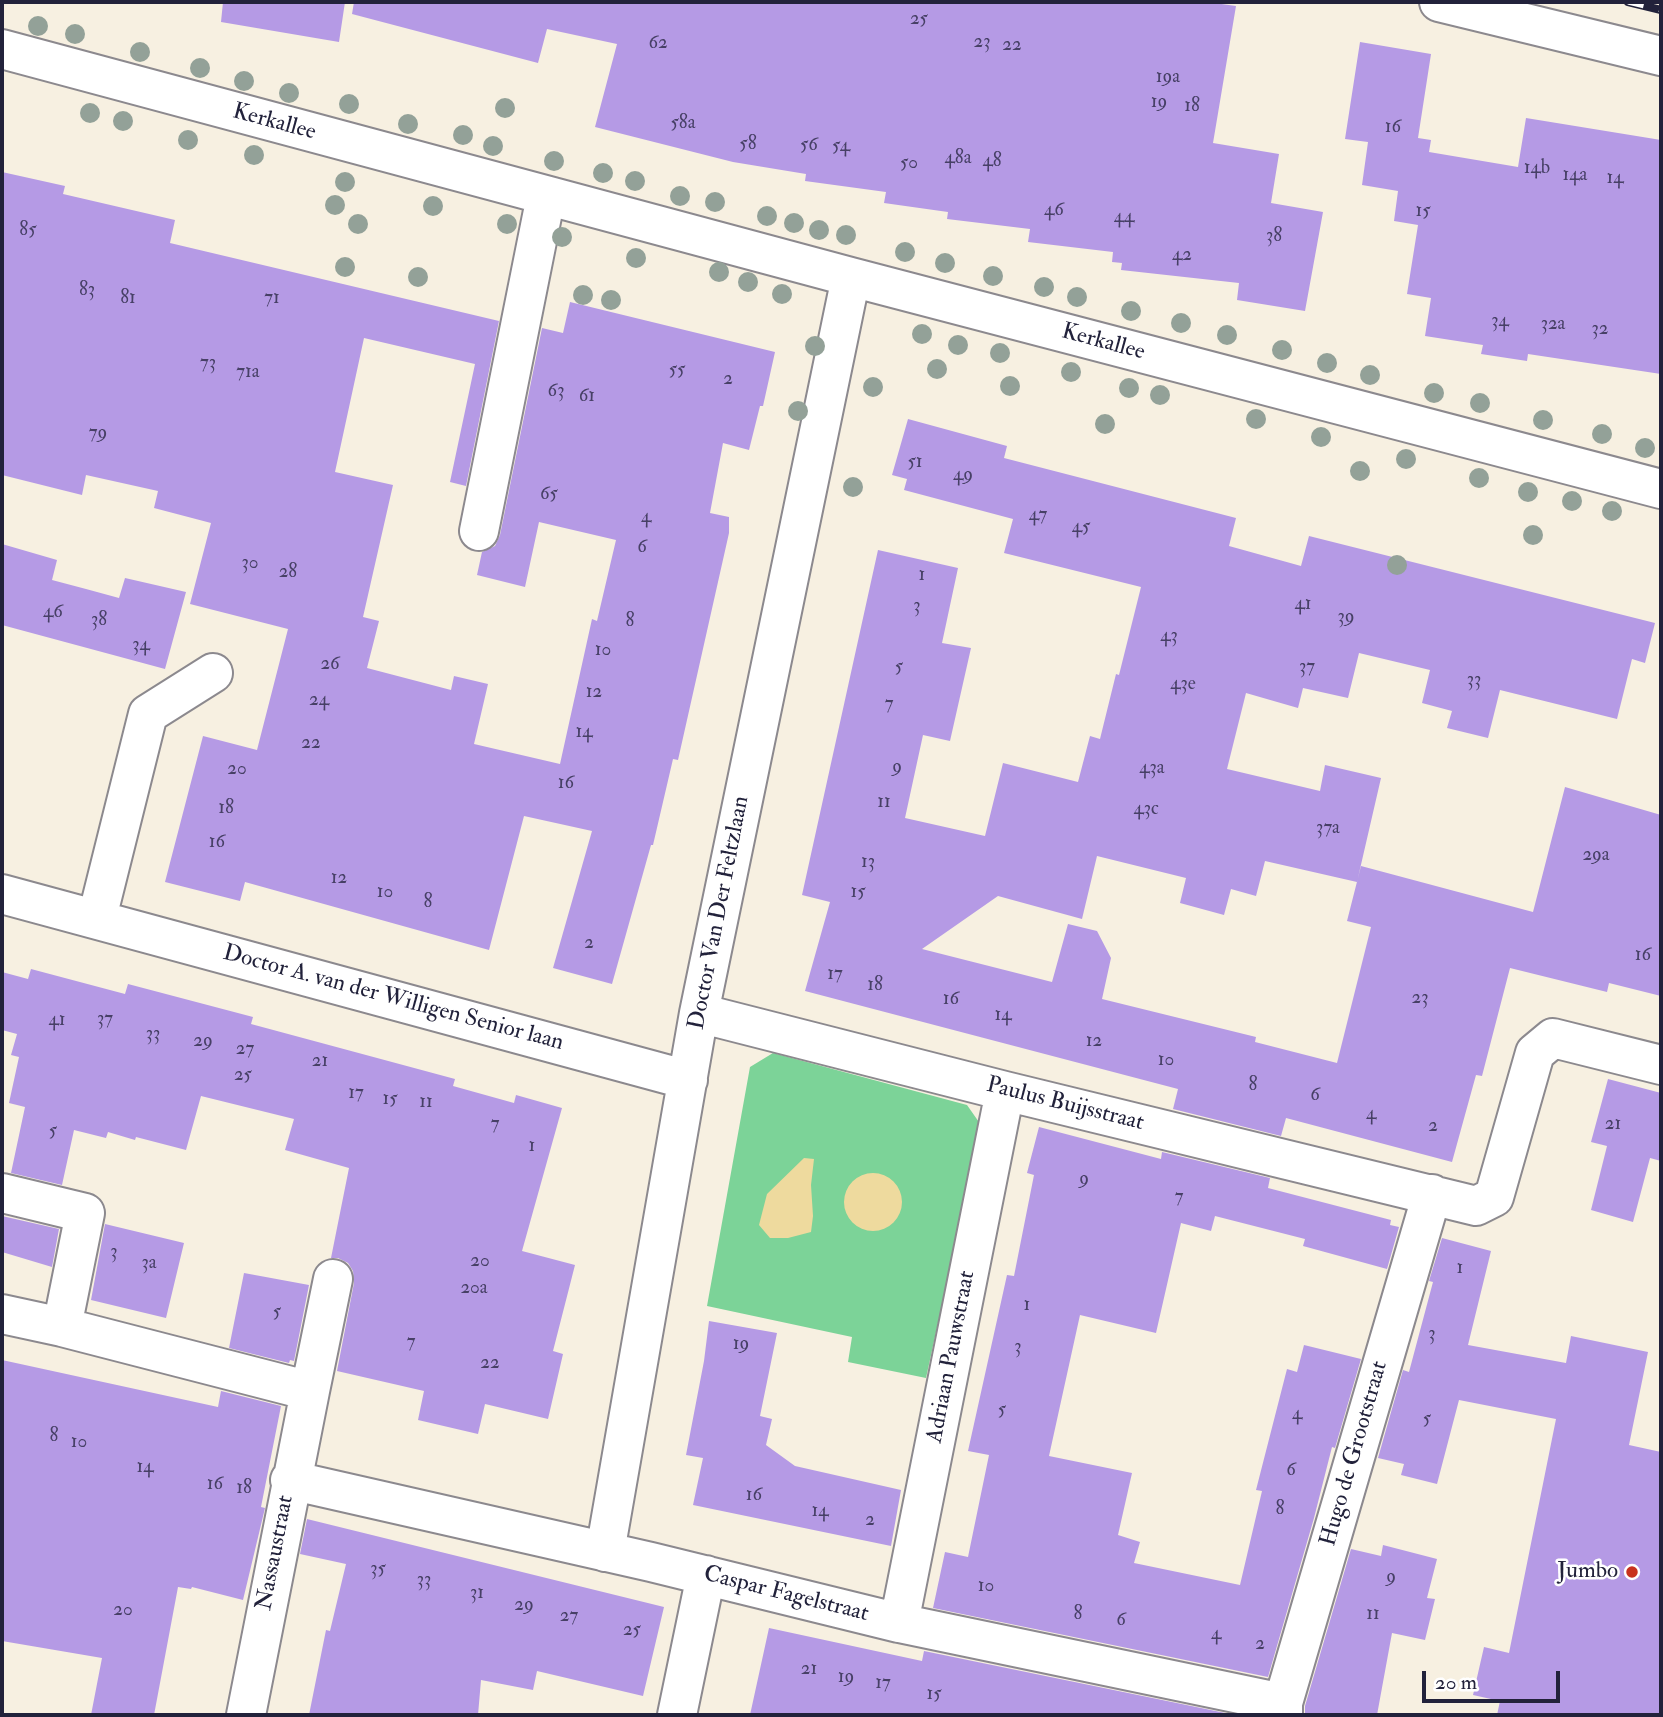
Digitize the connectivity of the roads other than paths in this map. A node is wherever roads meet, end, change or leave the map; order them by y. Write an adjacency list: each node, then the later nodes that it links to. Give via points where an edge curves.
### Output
1 (1439, 2): 3 (street)
2 (2, 49): 4 (street, Kerkallee)
3 (1661, 56)
4 (546, 196): 5 (street, Kerkallee); 7 (street)
5 (850, 277): 6 (street, Kerkallee); 11 (street, Doctor Van Der Feltzlaan)
6 (1661, 489)
7 (479, 531)
8 (213, 673): 10 (street, via 148,714)
9 (2, 894): 10 (street, Doctor A. van der Willigen Senior laan)
10 (97, 918): 13 (street, Doctor A. van der Willigen Senior laan)
11 (699, 1013): 13 (street, Doctor Van Der Feltzlaan); 14 (street, Paulus Buijsstraat)
12 (1661, 1065): 16 (street, Paulus Buijsstraat, via 1553,1038 1535,1053 1494,1197 1476,1206)
13 (688, 1080): 22 (street, Doctor Van Der Feltzlaan)
14 (1005, 1091): 16 (street, Paulus Buijsstraat); 24 (street, Adriaan Pauwstraat)
15 (2, 1193): 19 (street, via 85,1213)
16 (1432, 1194): 25 (street, Hugo de Grootstraat)
17 (334, 1279): 20 (street, Nassaustraat)
18 (2, 1314): 19 (street)
19 (62, 1327): 20 (street)
20 (310, 1391): 21 (street, Nassaustraat)
21 (290, 1480): 22 (street, Caspar Fagelstraat); 26 (street, Nassaustraat)
22 (605, 1552): 23 (street, Caspar Fagelstraat)
23 (706, 1575): 24 (street, Caspar Fagelstraat); 27 (street)
24 (899, 1623): 25 (street, Caspar Fagelstraat)
25 (1283, 1709)
26 (246, 1715)
27 (677, 1715)

